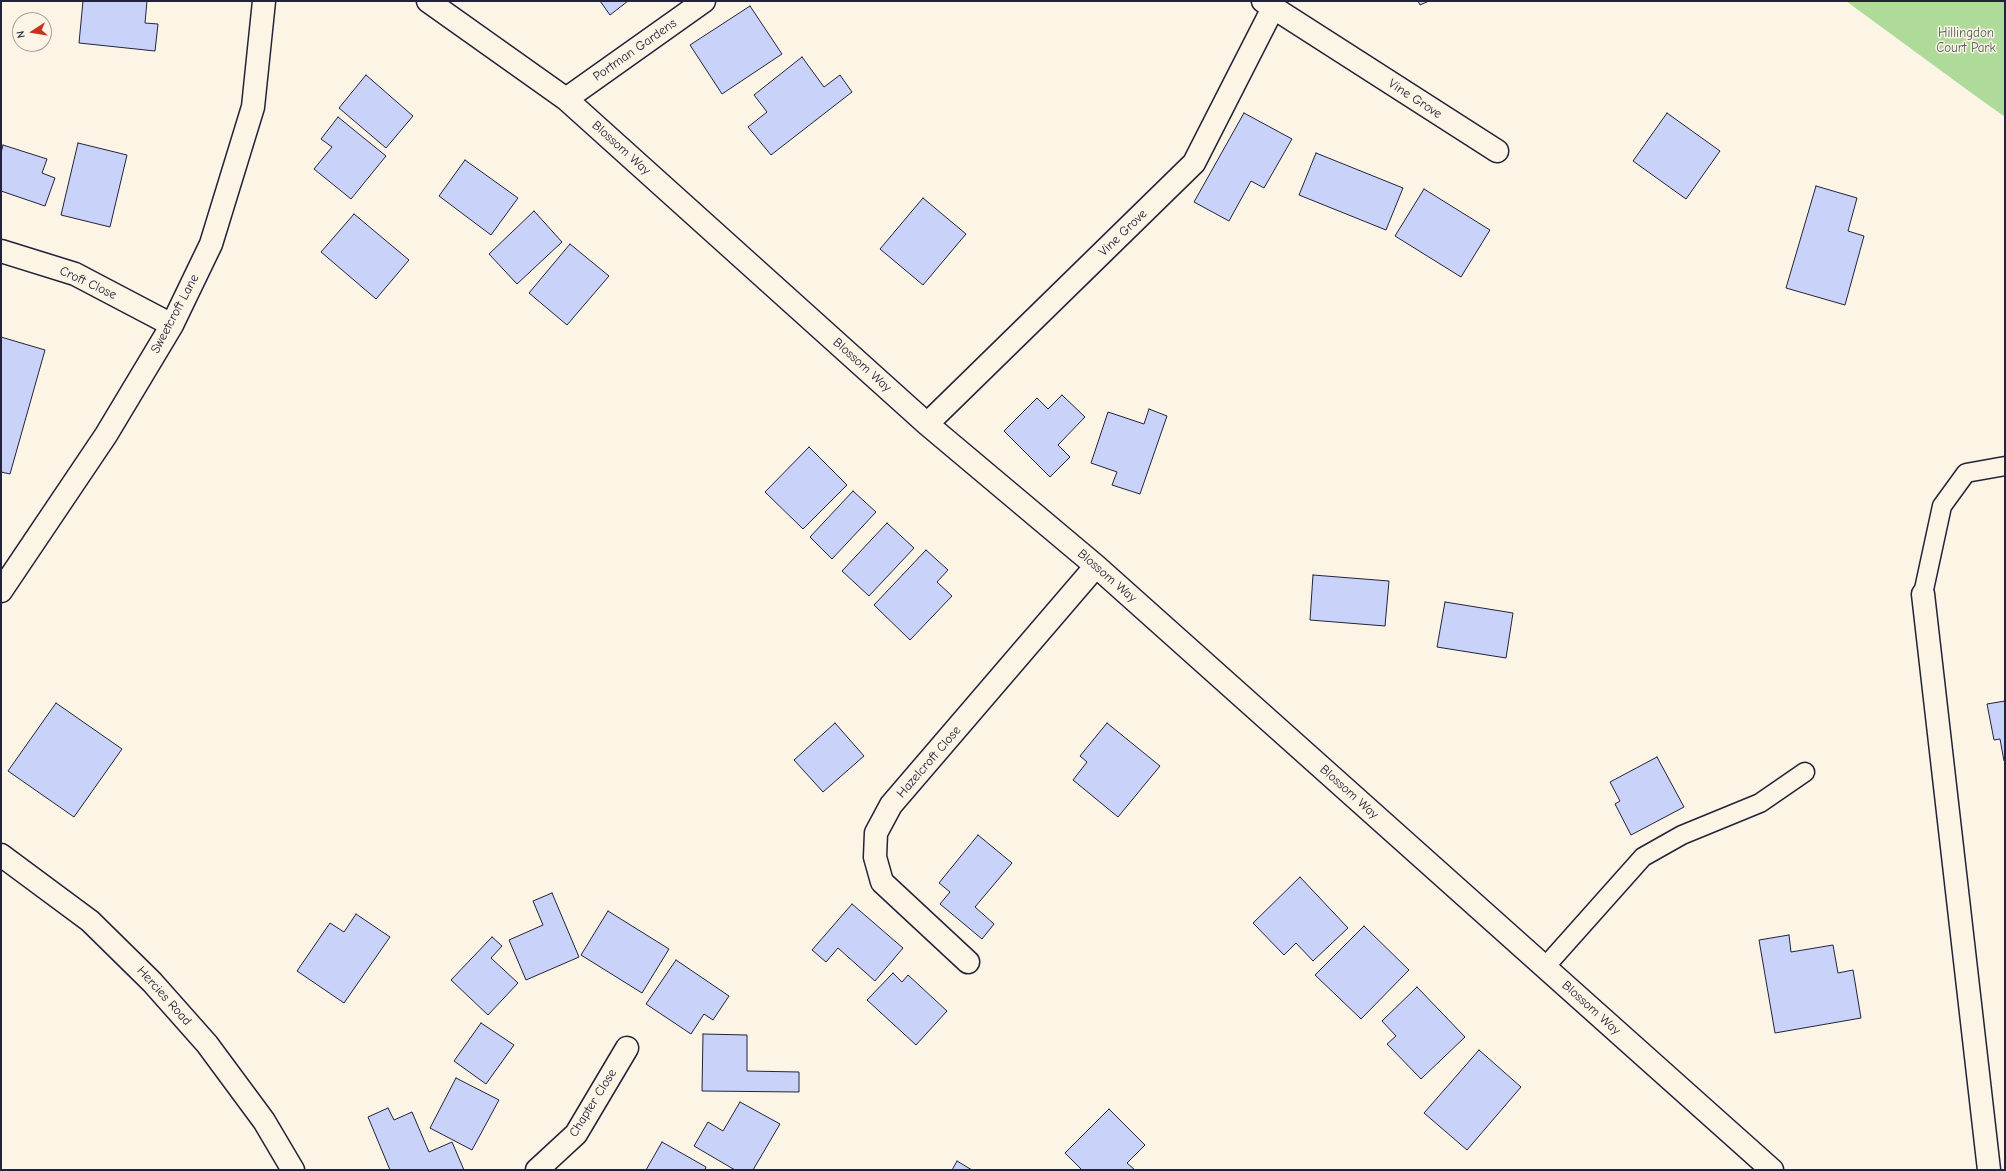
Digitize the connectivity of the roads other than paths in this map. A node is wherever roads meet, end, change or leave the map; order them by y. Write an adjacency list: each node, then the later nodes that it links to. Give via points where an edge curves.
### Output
1 (264, 1): 8 (street, Sweetcroft Lane, via 253,108 211,244)
2 (428, 1): 5 (street, Blossom Way)
3 (704, 1): 5 (street, Portman Gardens)
4 (1268, 5): 6 (street, Vine Grove); 9 (street, Vine Grove, via 1194,163)
5 (566, 99): 9 (street, Blossom Way)
6 (1497, 151)
7 (1, 251): 8 (street, Croft Close, via 75,274)
8 (172, 325): 12 (street, Sweetcroft Lane, via 106,435)
9 (927, 424): 11 (street, Blossom Way)
10 (2005, 466): 13 (lane, via 1966,473 1942,506)
11 (1096, 566): 16 (street, Hazelcroft Close, via 891,805 876,833 875,857 882,882); 17 (street, Blossom Way)
12 (1, 591)
13 (1923, 594): 22 (street)
14 (1805, 772): 17 (lane, via 1760,803 1682,835 1643,857)
15 (1, 855): 19 (street, Hercies Road, via 90,921 152,982 216,1057 264,1121)
16 (968, 962)
17 (1545, 967): 21 (street, Blossom Way)
18 (627, 1048): 20 (street, Chapter Close, via 576,1134)
19 (293, 1170)
20 (537, 1170)
21 (1772, 1170)
22 (1989, 1170)

